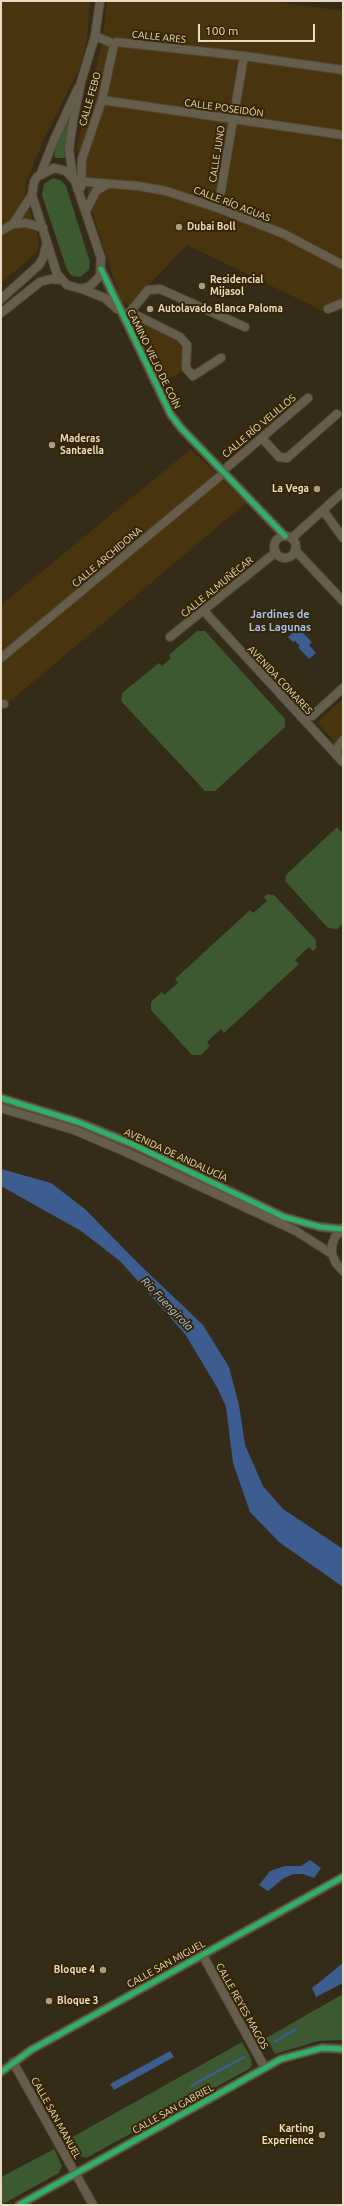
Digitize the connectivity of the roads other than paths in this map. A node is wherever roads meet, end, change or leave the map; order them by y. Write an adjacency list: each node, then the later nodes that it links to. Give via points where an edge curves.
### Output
1 (100, 1): 2 (street)
2 (95, 36): 3 (street, CALLE ARES); 6 (street)
3 (114, 44): 4 (street, CALLE ARES, via 116,42); 7 (street, CALLE FEBO)
4 (244, 56): 5 (street, CALLE ARES); 8 (street, CALLE JUNO)
5 (343, 70)
6 (81, 82): 11 (street); 12 (street, via 70,141)
7 (102, 100): 8 (street, CALLE POSEIDÓN); 10 (street, CALLE FEBO)
8 (232, 120): 9 (street, CALLE POSEIDÓN); 16 (street, CALLE JUNO)
9 (343, 135)
10 (82, 159): 12 (street); 12 (street, CALLE FEBO)
11 (41, 173): 12 (street, CALLE RÍO AGUAS, via 54,168); 15 (street, via 34,182)
12 (73, 176): 13 (street, CALLE RÍO AGUAS); 14 (street, CALLE FEBO)
13 (106, 184): 16 (street, CALLE RÍO AGUAS, via 166,191); 17 (street, via 92,196)
14 (80, 191): 17 (street, CAMINO VIEJO DE COÍN)
15 (32, 195): 18 (street); 19 (street)
16 (218, 208): 22 (street, CALLE RÍO AGUAS, via 284,234)
17 (86, 212): 23 (street, CAMINO VIEJO DE COÍN, via 101,258)
18 (13, 224): 19 (street, via 26,223); 20 (street)
19 (43, 228): 21 (street)
20 (1, 231)
21 (47, 241): 24 (street); 26 (street, via 39,265)
22 (343, 264)
23 (101, 269): 25 (street, via 96,282); 30 (street, CAMINO VIEJO DE COÍN)
24 (61, 280): 25 (street, CAMINO VIEJO DE COÍN, via 74,288); 29 (street, via 40,282)
25 (82, 289): 30 (street, CAMINO VIEJO DE COÍN, via 105,298)
26 (1, 299)
27 (343, 303): 28 (street)
28 (328, 309)
29 (1, 312)
30 (127, 314): 31 (street, via 148,290 160,289); 32 (street, via 180,337 188,349 186,368 190,374 196,376); 36 (street, CAMINO VIEJO DE COÍN, via 171,415)
31 (245, 327)
32 (220, 358)
33 (308, 398): 35 (street, CALLE RÍO VELILLOS)
34 (337, 414): 35 (street, via 287,458 279,457)
35 (262, 438): 36 (street, CALLE RÍO VELILLOS)
36 (224, 471): 39 (street, CAMINO VIEJO DE COÍN); 46 (street, CALLE ARCHIDONA)
37 (343, 492): 38 (street)
38 (323, 510): 39 (street); 40 (street)
39 (289, 537): 41 (street, via 296,544); 42 (street, via 277,540)
40 (343, 538)
41 (296, 550): 42 (street, via 288,557); 43 (street)
42 (276, 552): 44 (street, CALLE ALMUÑÉCAR)
43 (343, 601)
44 (203, 610): 45 (street, CALLE ALMUÑÉCAR); 48 (street, AVENIDA COMARES)
45 (170, 637)
46 (1, 658)
47 (343, 688): 48 (street, via 312,716)
48 (301, 717): 50 (street, AVENIDA COMARES)
49 (343, 740): 50 (street, via 337,748)
50 (340, 759)
51 (1, 1098): 53 (street, AVENIDA DE ANDALUCÍA, via 78,1122 132,1144 284,1217 320,1227)
52 (1, 1108): 54 (street, AVENIDA DE ANDALUCÍA, via 74,1130 128,1153 296,1231)
53 (343, 1228): 54 (street, via 335,1237)
54 (332, 1254): 55 (street)
55 (343, 1271)
56 (343, 1877): 57 (street, CALLE SAN MIGUEL)
57 (202, 1954): 59 (street, CALLE SAN MIGUEL); 60 (street, CALLE REYES MAGOS)
58 (343, 2049): 60 (street, CALLE SAN GABRIEL, via 322,2048 294,2055)
59 (13, 2062): 61 (street, CALLE SAN MIGUEL); 62 (street, CALLE SAN MANUEL)
60 (265, 2068): 62 (street, CALLE SAN GABRIEL)
61 (1, 2072)
62 (76, 2173): 63 (street, CALLE SAN GABRIEL); 64 (street, CALLE SAN MANUEL)
63 (18, 2205)
64 (93, 2205)

